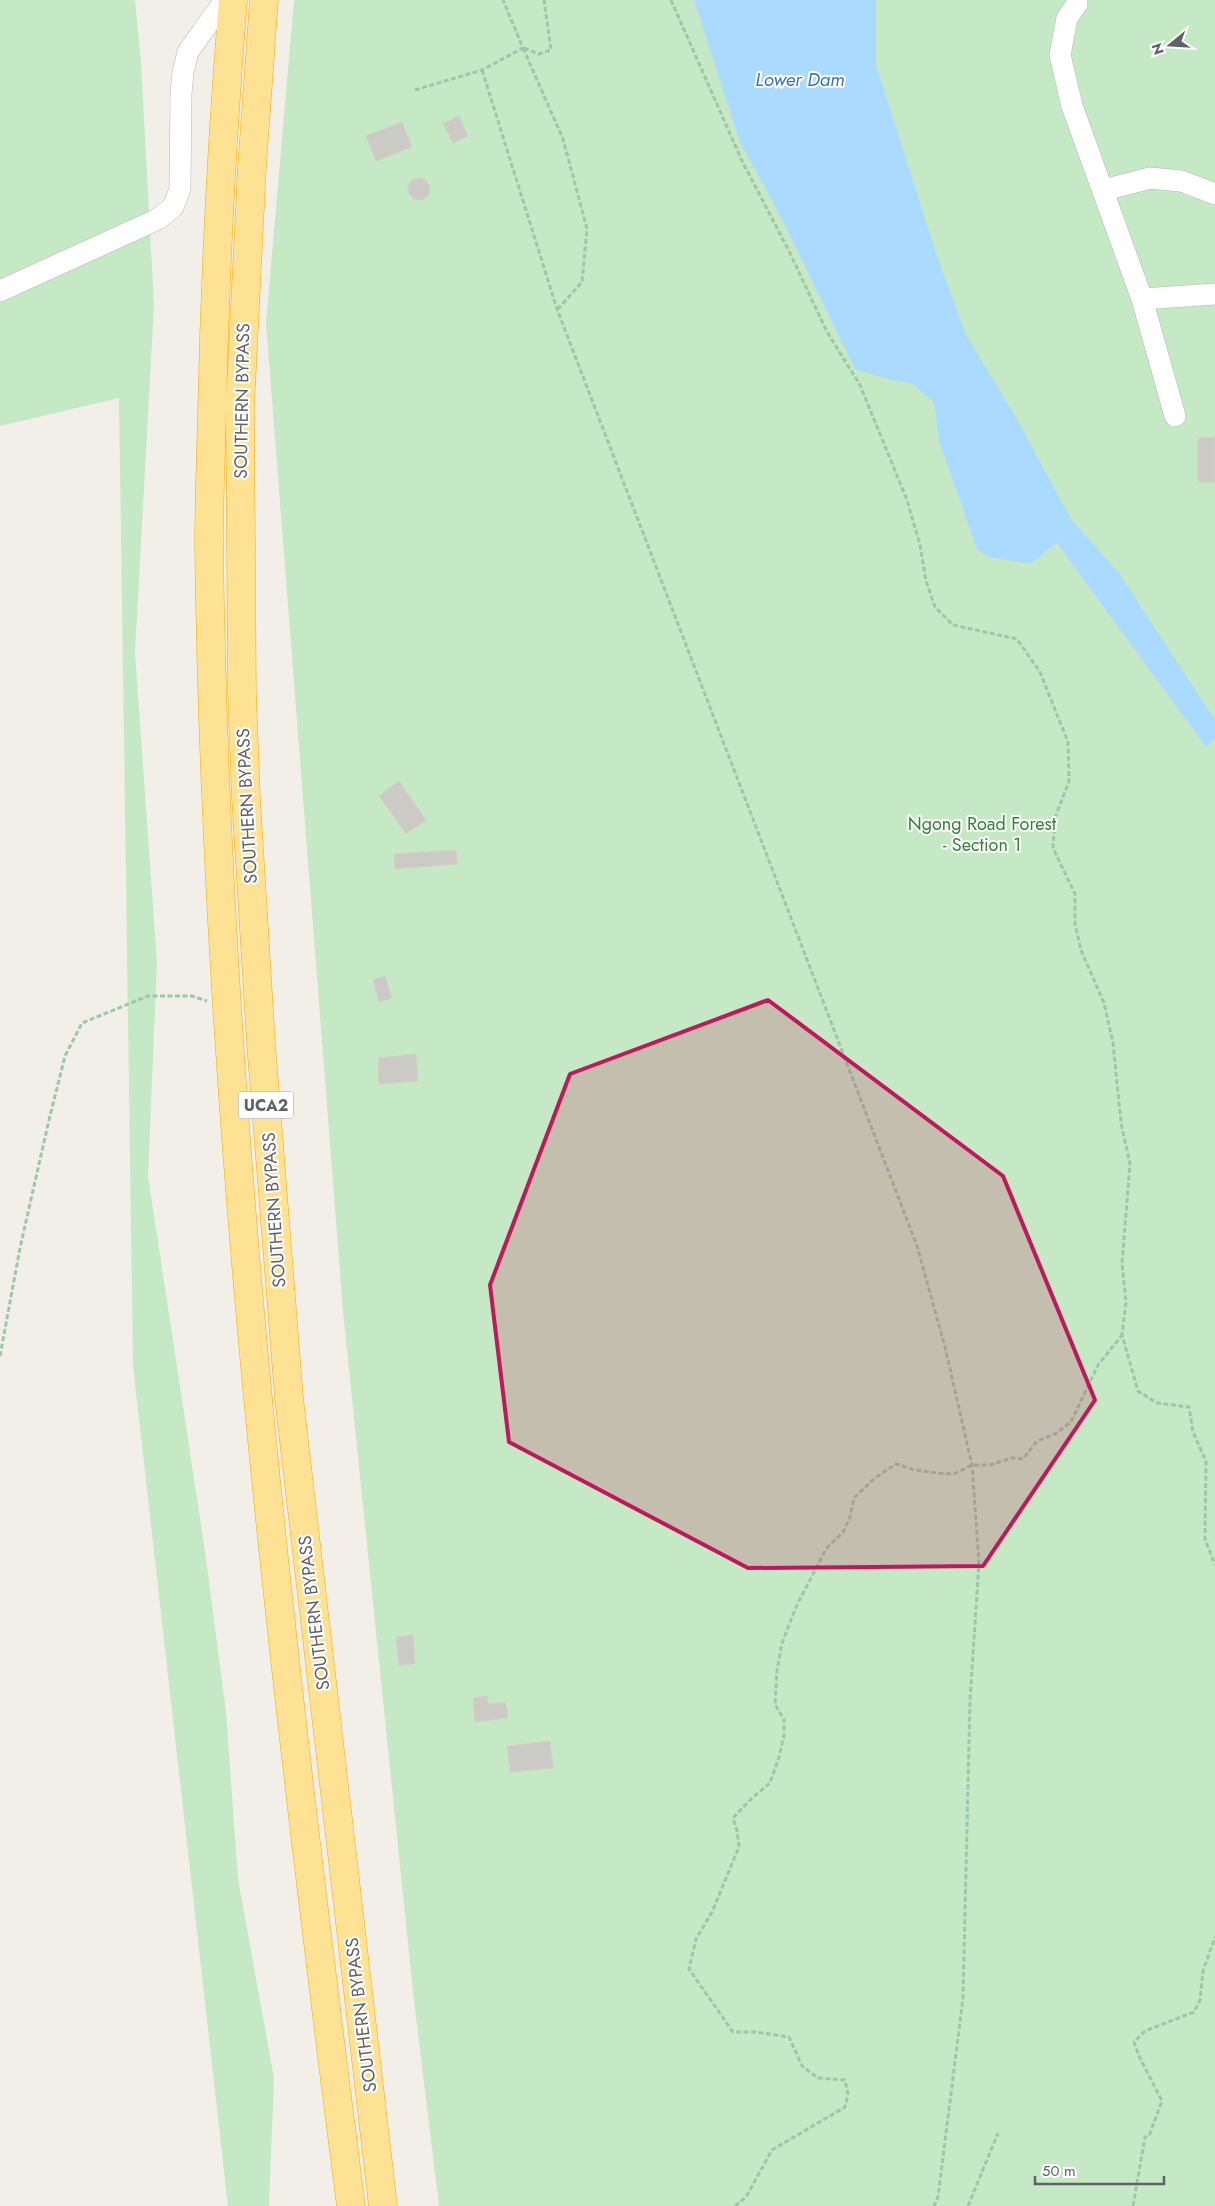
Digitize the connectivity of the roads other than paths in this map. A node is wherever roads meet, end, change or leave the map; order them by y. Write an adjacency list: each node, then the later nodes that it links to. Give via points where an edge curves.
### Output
1 (225, 0): 7 (street, via 188,52 183,72 180,189 173,207 158,219)
2 (233, 0): 11 (highway, SOUTHERN BYPASS / UCA2, via 214,301 209,549 215,783 226,1007 256,1390 312,1902)
3 (264, 0): 12 (highway, SOUTHERN BYPASS / UCA2, via 240,407 246,798 289,1398)
4 (1077, 4): 5 (street, via 1067,18 1060,55 1072,106)
5 (1104, 190): 6 (street, via 1150,178 1181,181); 9 (street)
6 (1215, 194)
7 (0, 291)
8 (1215, 294): 9 (street)
9 (1142, 299): 10 (street)
10 (1174, 416)
11 (351, 2206)
12 (384, 2206)

